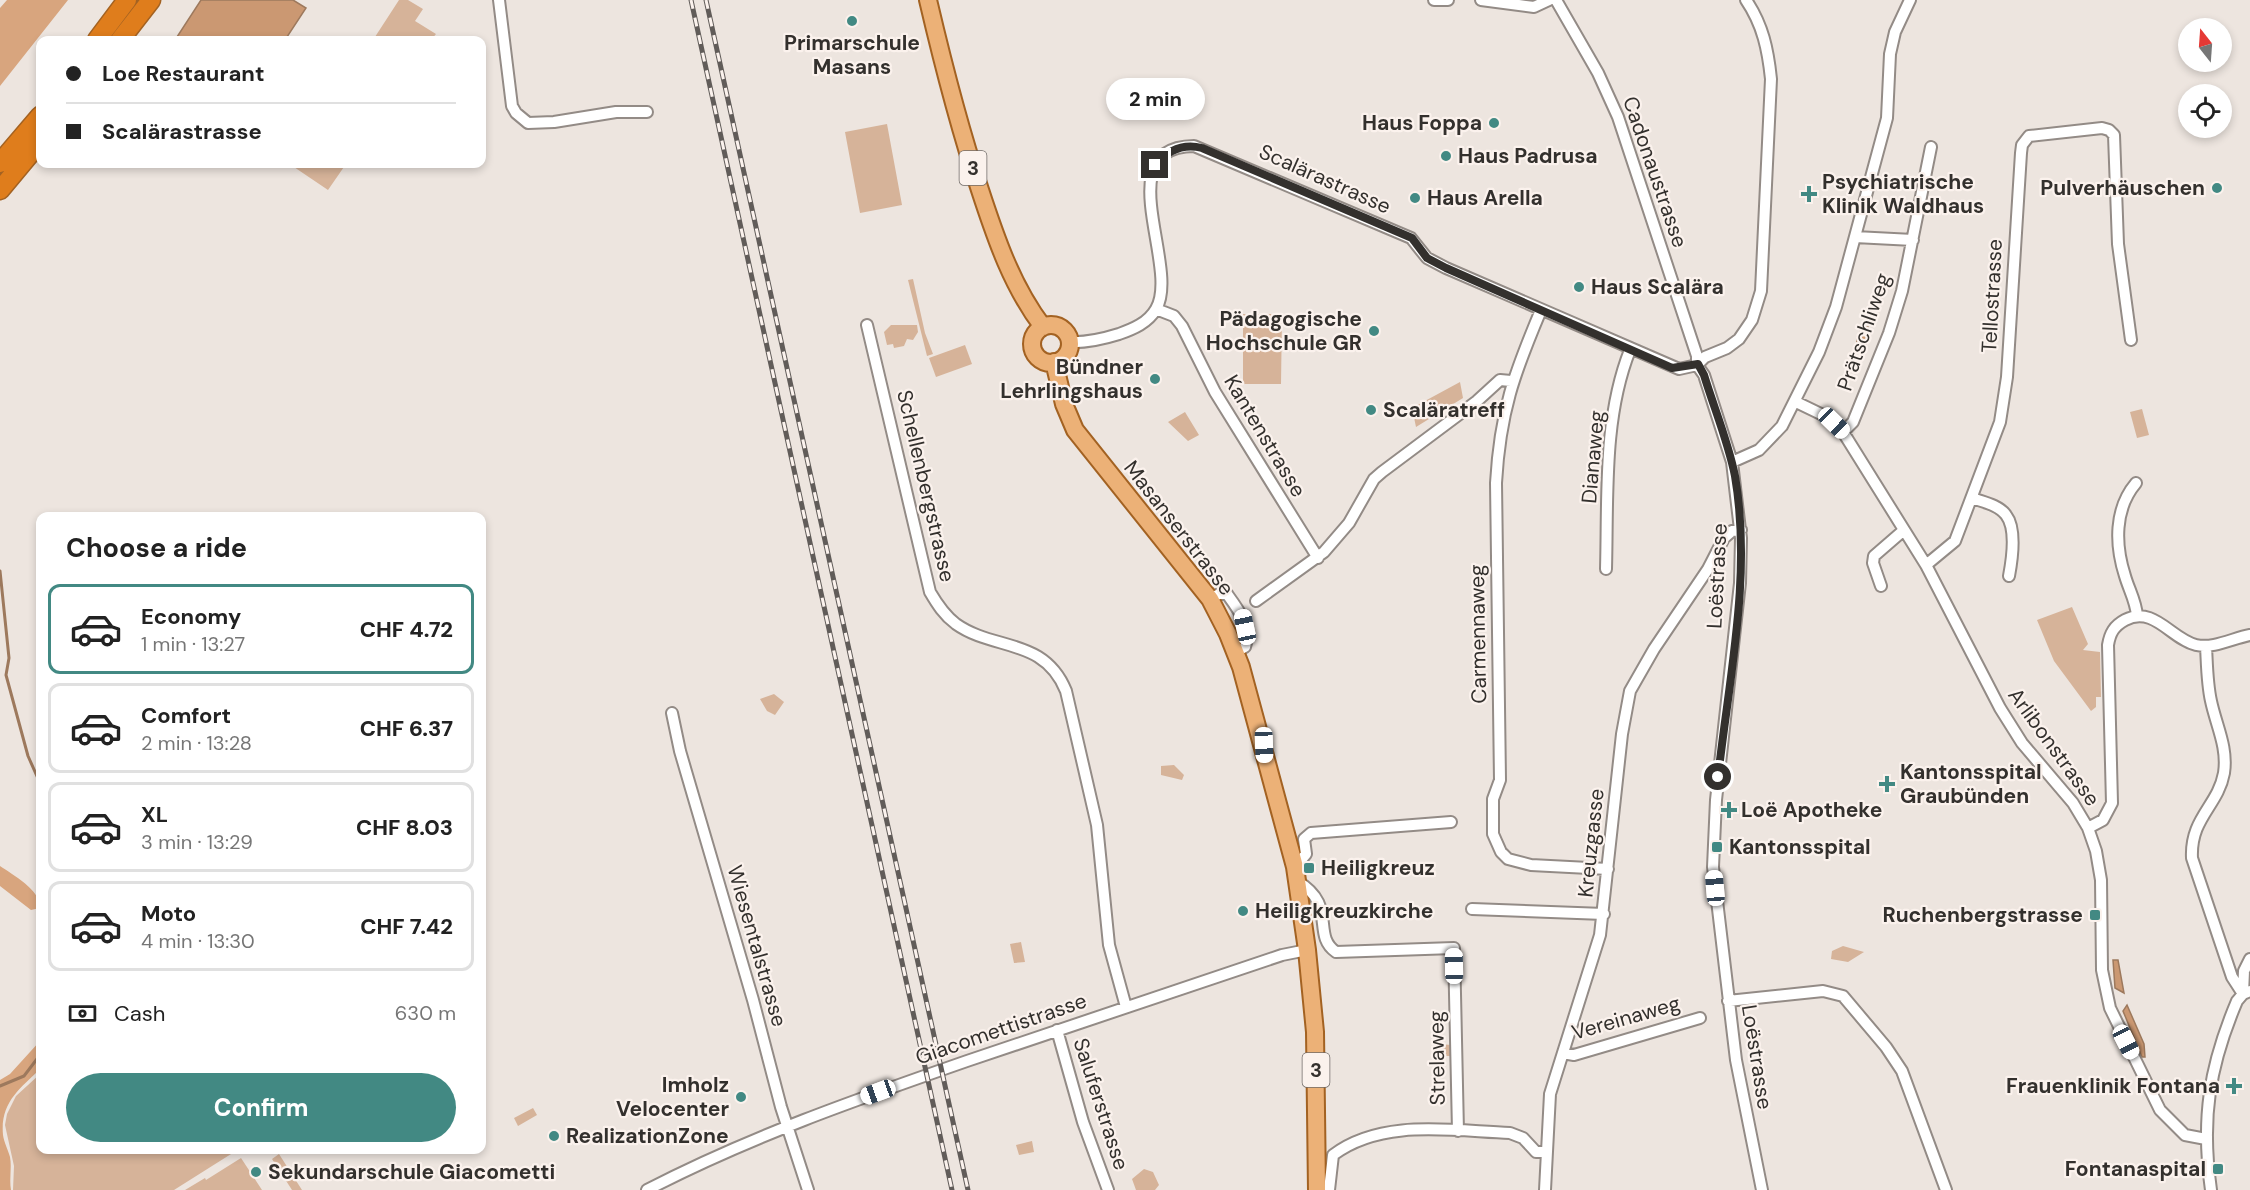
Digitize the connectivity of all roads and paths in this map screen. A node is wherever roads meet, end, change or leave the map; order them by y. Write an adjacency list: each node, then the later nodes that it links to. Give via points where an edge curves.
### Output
1 (127, 0): 12 (highway)
2 (151, 0): 13 (highway)
3 (499, 0): 14 (street, via 512,106 521,119 528,123 554,122 616,112)
4 (928, 0): 25 (main road, 3, via 960,129 988,213 1020,294)
5 (1434, 0): 6 (street)
6 (1448, 0)
7 (1481, 0): 8 (street, via 1534,7)
8 (1549, 0)
9 (1556, 0): 30 (street, Cadonaustrasse, via 1618,117)
10 (1746, 0): 30 (street, via 1758,18 1768,51 1771,80 1761,291 1752,320 1739,339)
11 (1910, 0): 20 (street, via 1895,32 1887,118)
12 (100, 36)
13 (123, 36)
14 (646, 112)
15 (36, 121): 18 (highway)
16 (36, 147): 19 (highway)
17 (1931, 147): 21 (street, Prätschliweg)
18 (0, 163)
19 (0, 190)
20 (1855, 237): 21 (street, Prätschliweg); 32 (street, via 1836,307)
21 (1913, 240): 33 (street, Prätschliweg, via 1889,333 1853,422)
22 (1156, 309): 23 (street, Scalärastrasse, via 1161,283 1151,197 1152,172 1168,152 1194,146 1412,238 1427,258); 27 (street, via 1131,330); 39 (street, Kantenstrasse, via 1174,316 1182,327 1215,392)
23 (1541, 310): 28 (street, Scalärastrasse); 31 (street, Carmennaweg)
24 (867, 325): 59 (street, Schellenbergstrasse, via 930,592 944,614 957,625 1031,651 1044,660 1066,691 1097,825 1109,945)
25 (1043, 327): 27 (main road, 3, via 1060,328); 29 (main road, via 1035,334 1032,346 1035,355)
26 (2131, 340): 36 (street, Tellostrasse, via 2118,244 2114,135 2102,128 2029,136 2021,153 2004,403)
27 (1069, 342): 29 (main road, via 1067,353)
28 (1630, 350): 30 (street, Scalärastrasse, via 1672,368); 41 (street, Dianaweg, via 1609,445)
29 (1054, 362): 52 (main road, Masanserstrasse / 3, via 1075,430 1210,599 1236,652)
30 (1698, 364): 34 (street, Loëstrasse)
31 (1511, 381): 39 (street, via 1500,381 1374,479 1342,533); 51 (street, Carmennaweg, via 1498,442 1496,483 1500,780 1493,799 1493,834 1501,852 1517,863)
32 (1796, 402): 33 (street, Arlibonstrasse, via 1825,416); 34 (street, via 1768,444)
33 (1843, 432): 38 (street, Arlibonstrasse)
34 (1732, 462): 37 (street, Loëstrasse)
35 (2136, 483): 45 (street, via 2119,510 2119,534 2120,557)
36 (1972, 498): 40 (street, Tellostrasse, via 1955,542); 42 (street, via 2000,509 2007,516 2011,533)
37 (1741, 530): 51 (street, Kreuzgasse, via 1724,538 1630,692); 58 (street, Loëstrasse, via 1740,583 1713,825 1713,867)
38 (1904, 530): 40 (street, Arlibonstrasse); 43 (street, via 1874,556)
39 (1318, 558): 44 (street)
40 (1926, 565): 50 (street, Arlibonstrasse, via 2000,708)
41 (1606, 569)
42 (2010, 576)
43 (1881, 586)
44 (1256, 601)
45 (2137, 616): 47 (street, via 2159,622 2194,645); 50 (street, via 2118,624 2110,634 2112,803 2103,820)
46 (2250, 635): 47 (street)
47 (2206, 646): 57 (street, via 2224,773 2215,797 2198,822 2192,858 2232,977)
48 (672, 713): 63 (street, Wiesentalstrasse)
49 (1451, 822): 52 (street, via 1311,833 1304,839 1306,854)
50 (2088, 828): 65 (street, Arlibonstrasse, via 2101,880 2102,970 2110,1008 2160,1110 2185,1135)
51 (1608, 868): 54 (street, Kreuzgasse)
52 (1296, 874): 55 (main road, Masanserstrasse / 3); 64 (street, Strelaweg, via 1313,890 1325,937 1336,952 1454,948)
53 (1472, 909): 54 (street)
54 (1604, 914): 62 (street, Kreuzgasse, via 1596,953)
55 (1307, 950): 59 (street, Giacomettistrasse); 70 (main road, Masanserstrasse / 3, via 1315,1032)
56 (2250, 959): 57 (street, via 2244,971)
57 (2246, 993): 65 (street, via 2228,1022 2212,1071)
58 (1728, 1001): 73 (street, Loëstrasse); 74 (street, via 1823,991 1843,996 1902,1071)
59 (1126, 1007): 61 (street, Giacomettistrasse)
60 (1700, 1018): 62 (street, Vereinaweg, via 1574,1055)
61 (1057, 1030): 63 (street, Giacomettistrasse); 69 (street, Saluferstrasse, via 1083,1122)
62 (1563, 1053): 66 (street, Kreuzgasse, via 1550,1094)
63 (788, 1125): 67 (street, Giacomettistrasse); 68 (street, Wiesentalstrasse)
64 (1458, 1131): 66 (street, via 1518,1135 1536,1152); 71 (street, via 1403,1129 1352,1143 1332,1155)
65 (2206, 1139): 75 (street)
66 (1546, 1152): 72 (street, Kreuzgasse)
67 (647, 1190)
68 (808, 1190)
69 (1108, 1190)
70 (1317, 1190)
71 (1329, 1190)
72 (1545, 1190)
73 (1762, 1190)
74 (1946, 1190)
75 (2211, 1190)

